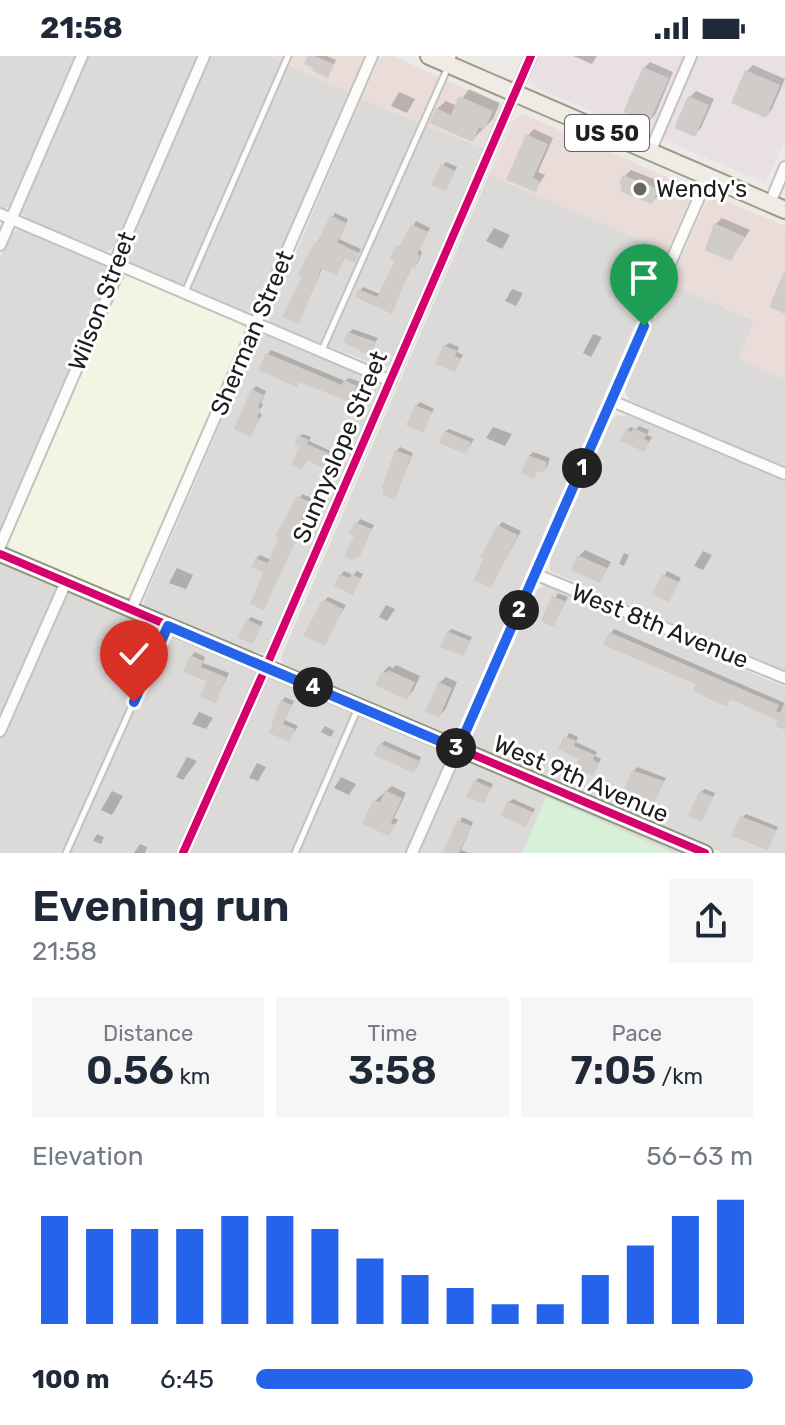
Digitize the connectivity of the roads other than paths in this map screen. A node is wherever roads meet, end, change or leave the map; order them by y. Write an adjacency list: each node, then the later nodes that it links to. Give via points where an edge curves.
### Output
1 (82, 56): 15 (street)
2 (204, 56): 17 (street, Wilson Street)
3 (288, 56): 18 (lane)
4 (372, 56): 19 (street, Sherman Street)
5 (429, 56): 8 (main road, US 50)
6 (531, 56): 9 (street, Sunnyslope Street)
7 (691, 56): 10 (street)
8 (451, 60): 9 (main road, US 50); 20 (lane)
9 (516, 93): 10 (main road, US 50); 21 (street, Sunnyslope Street)
10 (650, 152): 12 (main road, US 50)
11 (785, 167): 13 (street)
12 (708, 177): 13 (main road, US 50); 22 (street)
13 (778, 206)
14 (0, 214): 15 (street)
15 (12, 219): 16 (street); 17 (street)
16 (0, 245)
17 (116, 264): 18 (street); 24 (street, Wilson Street, via 117,275)
18 (185, 293): 19 (street)
19 (256, 323): 20 (street); 28 (street, Sherman Street)
20 (322, 351): 21 (street)
21 (391, 381): 30 (street, Sunnyslope Street)
22 (612, 401): 23 (street); 26 (street)
23 (785, 474)
24 (0, 546)
25 (0, 554): 27 (street, West 9th Avenue)
26 (535, 574): 31 (street, West 8th Avenue); 34 (street)
27 (66, 582): 28 (street, West 9th Avenue); 33 (street)
28 (131, 610): 29 (street, West 9th Avenue)
29 (168, 626): 30 (street, West 9th Avenue); 35 (lane)
30 (266, 667): 32 (street, West 9th Avenue); 36 (street, Sunnyslope Street)
31 (785, 678)
32 (359, 707): 34 (street, West 9th Avenue); 37 (lane)
33 (0, 731)
34 (458, 749): 38 (street); 39 (street, West 9th Avenue)
35 (66, 853)
36 (183, 853)
37 (295, 853)
38 (412, 853)
39 (705, 853)

